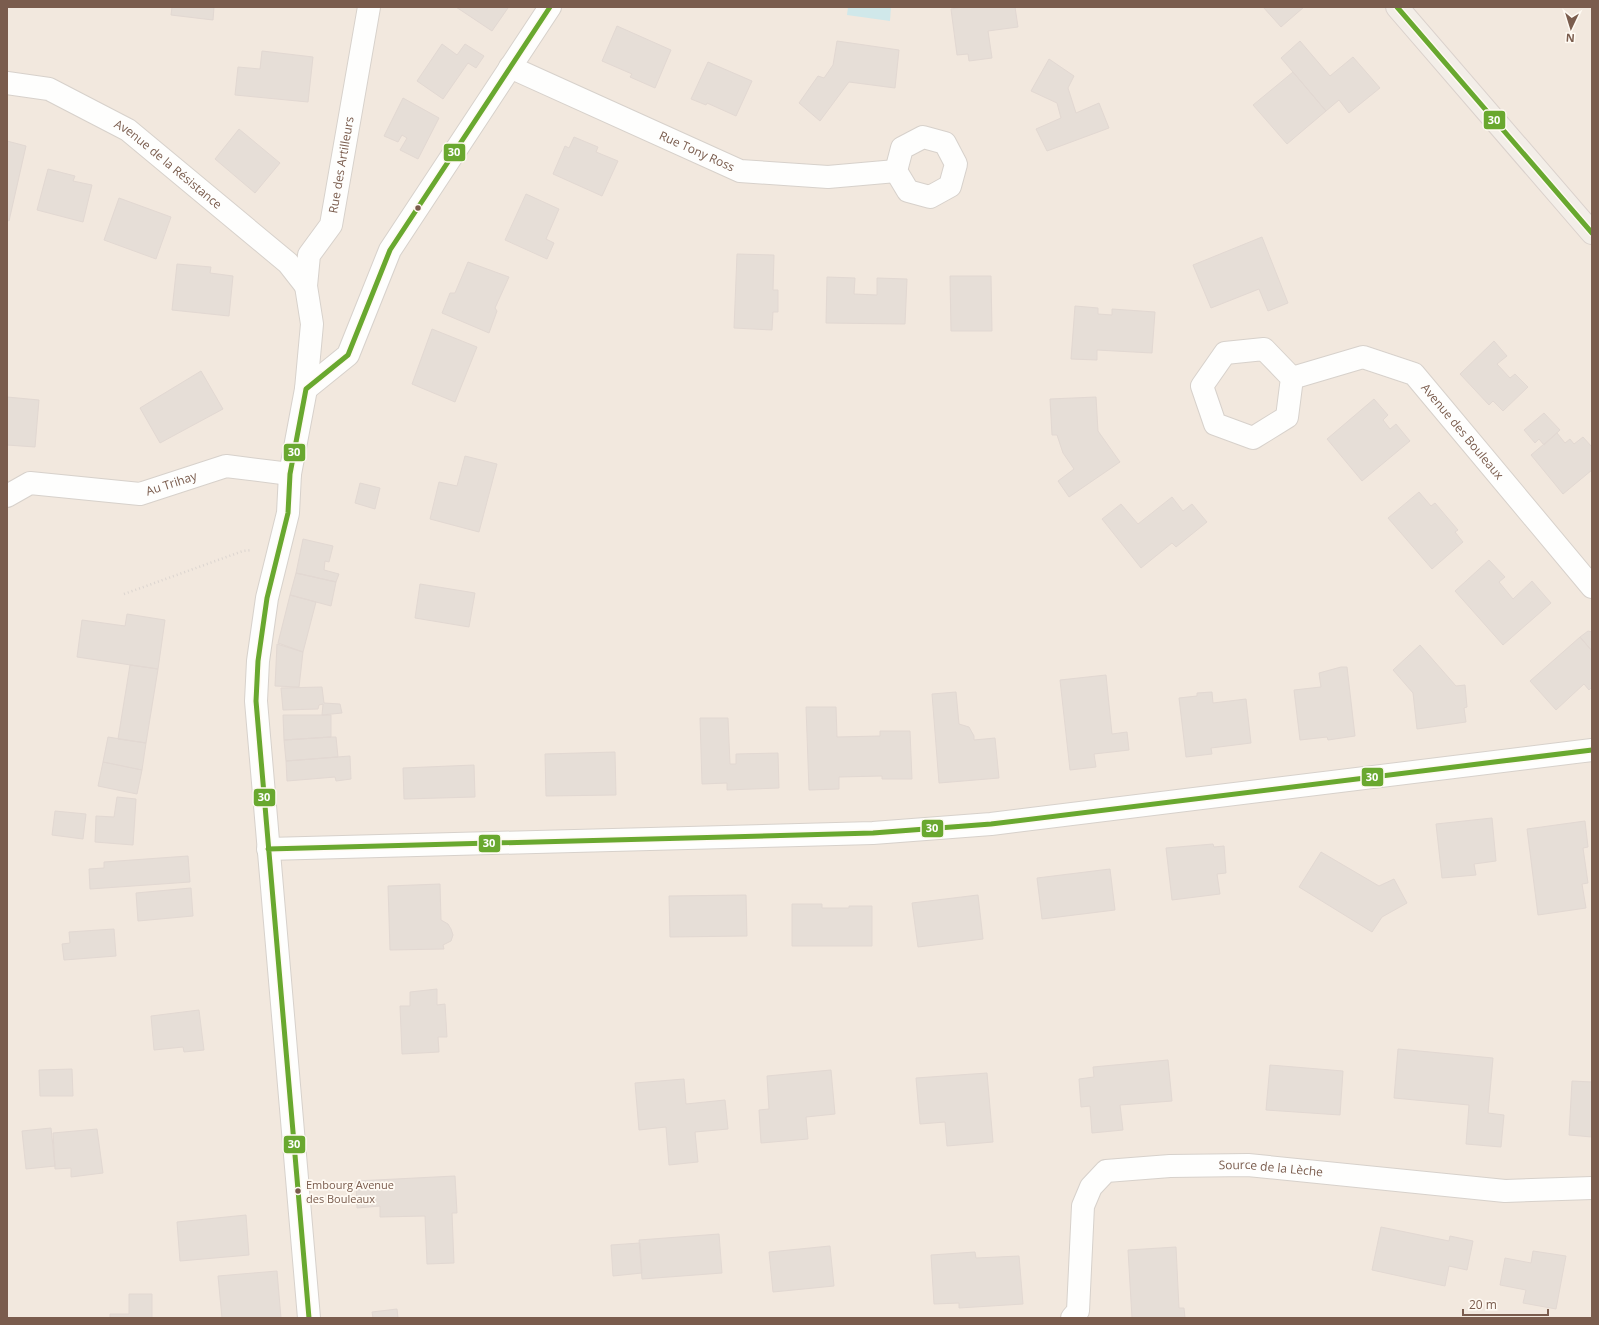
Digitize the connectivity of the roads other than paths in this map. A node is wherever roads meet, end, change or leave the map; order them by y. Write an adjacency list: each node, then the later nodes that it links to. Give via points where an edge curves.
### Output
1 (369, 7): 8 (street, Rue des Artilleurs, via 331,225 309,255)
2 (550, 7): 4 (street)
3 (1397, 7): 7 (main road)
4 (510, 67): 6 (street, Rue Tony Ross, via 740,171 828,177); 10 (street, via 390,250 348,355)
5 (7, 82): 8 (street, Avenue de la Résistance, via 49,89 128,130 288,263)
6 (896, 171)
7 (1592, 233)
8 (306, 286): 10 (street, Rue des Artilleurs, via 312,324)
9 (1292, 378): 9 (street, via 1264,349 1224,353 1202,386 1215,424 1253,438 1287,417); 13 (street, Avenue des Bouleaux, via 1363,357 1414,374)
10 (306, 389): 11 (street, Rue des Artilleurs)
11 (290, 474): 12 (street, Au Trihay, via 226,466 140,494 30,483); 15 (street, Rue des Artilleurs, via 288,513 278,548 258,660 256,701)
12 (7, 496)
13 (1592, 587)
14 (1592, 750): 15 (street, via 991,824 873,833)
15 (268, 849): 17 (street, Rue des Artilleurs)
16 (1592, 1188): 18 (street, Source de la Lèche, via 1505,1191 1248,1165 1170,1166 1106,1171 1091,1187 1083,1206 1078,1310)
17 (309, 1318)
18 (1072, 1318)

